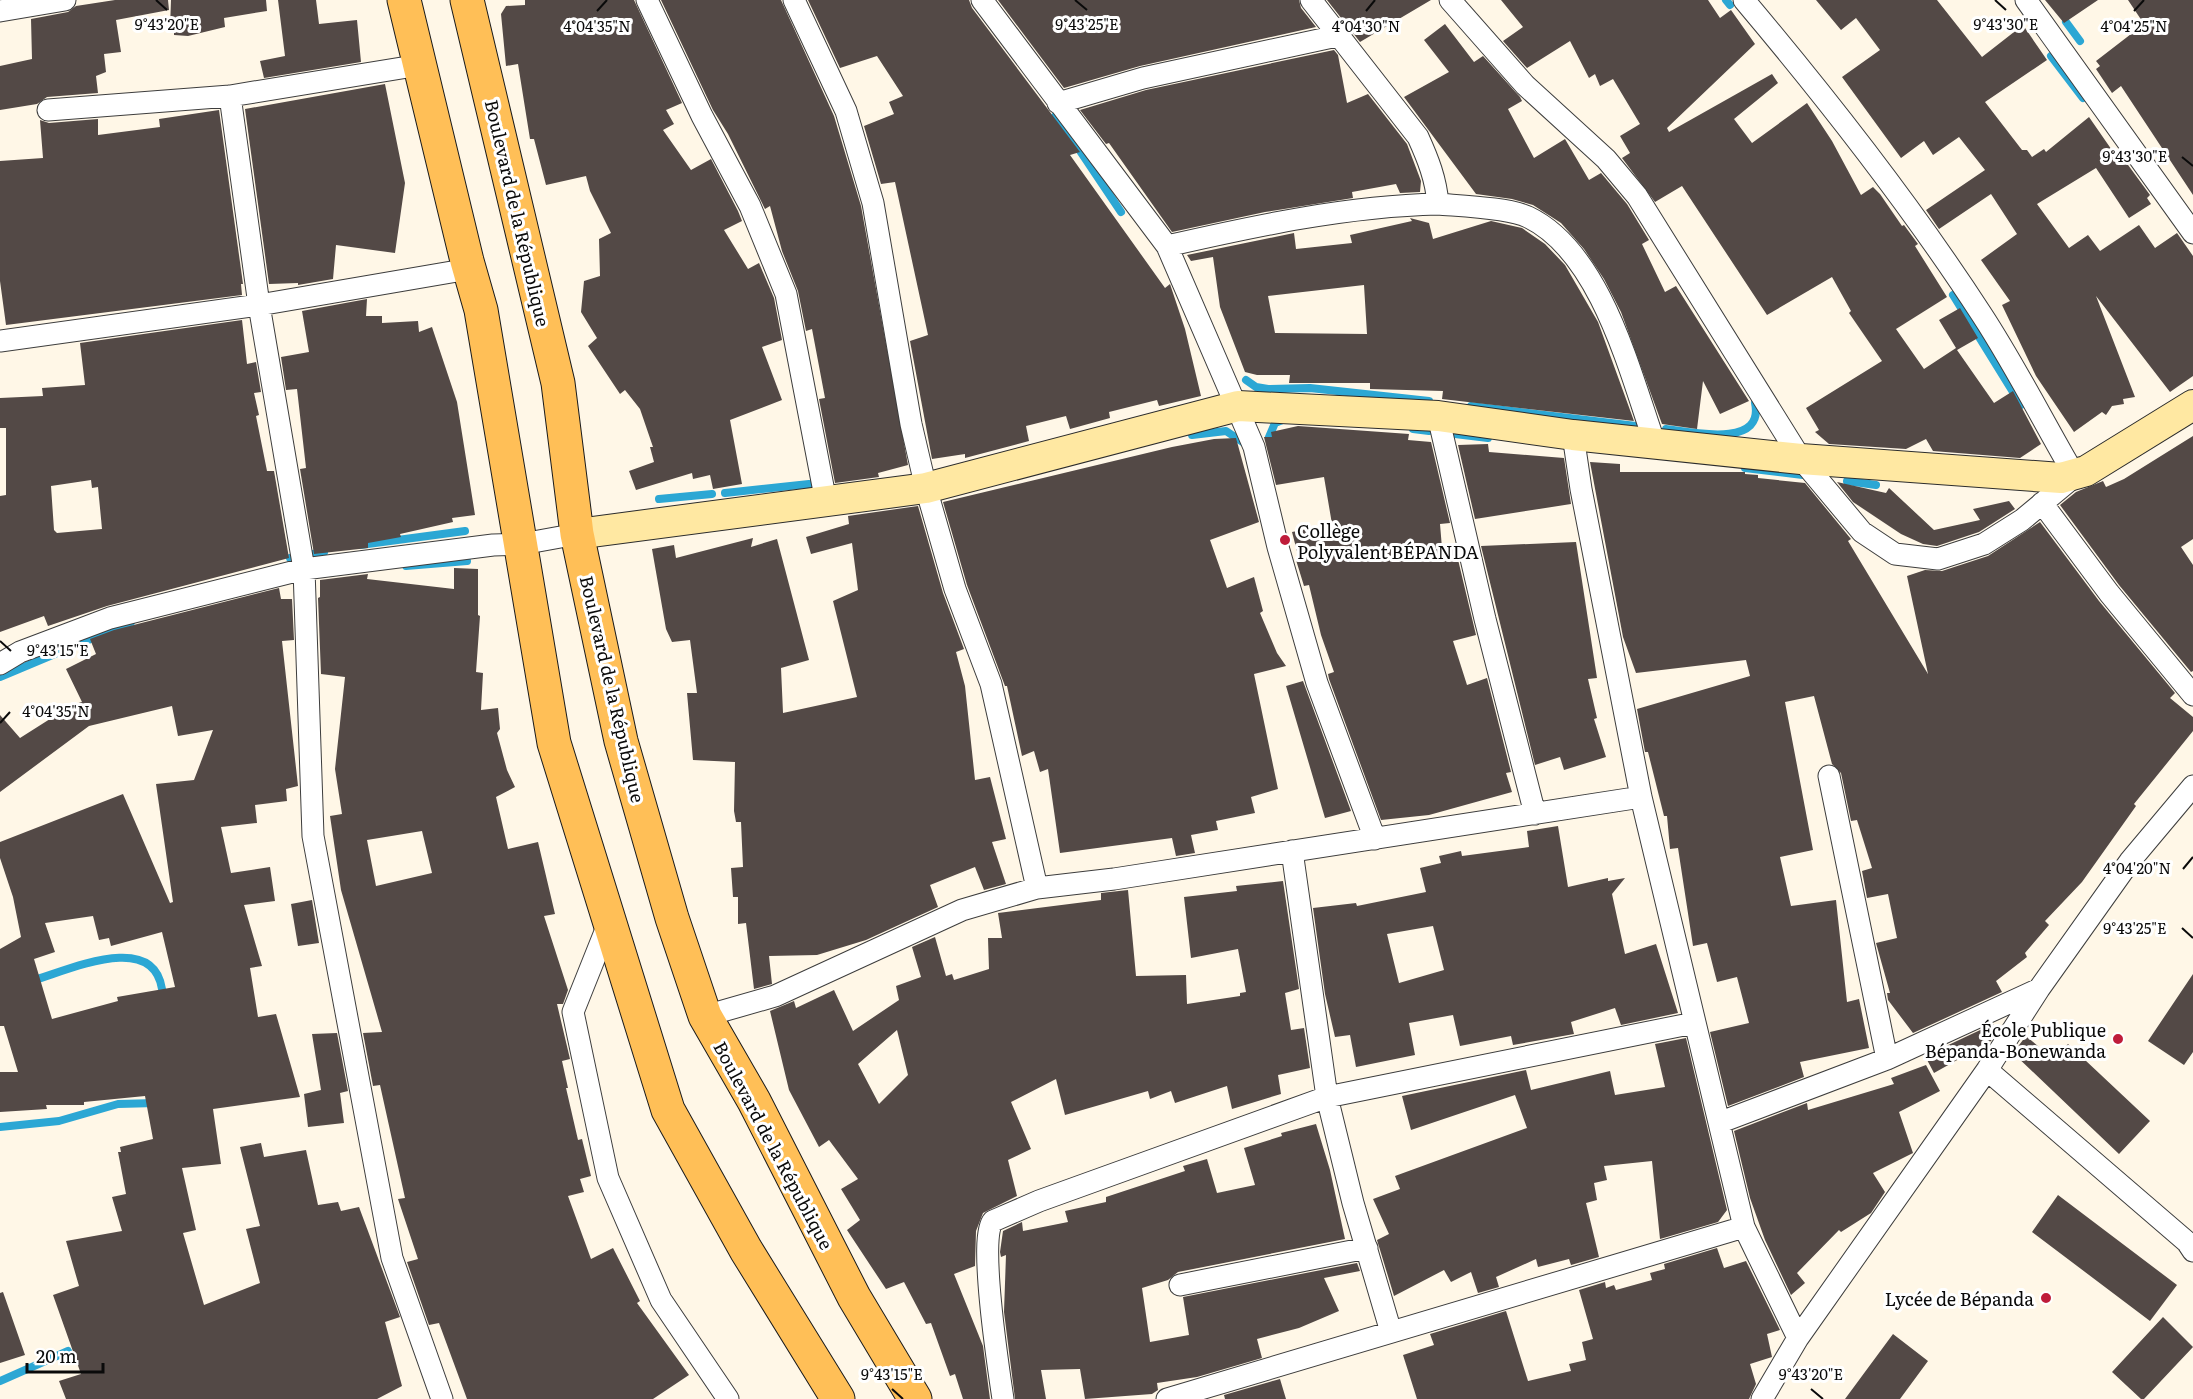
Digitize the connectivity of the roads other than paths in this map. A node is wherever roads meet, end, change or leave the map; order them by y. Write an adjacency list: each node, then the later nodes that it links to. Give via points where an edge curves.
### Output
1 (65, 0): 11 (street)
2 (404, 0): 13 (main road)
3 (467, 0): 33 (main road, Boulevard de la République, via 558,383)
4 (647, 0): 31 (street, via 750,206 786,294)
5 (794, 0): 30 (street, via 846,111 873,203 911,424)
6 (982, 0): 15 (street)
7 (1311, 0): 12 (street)
8 (1450, 0): 28 (street, via 1525,85 1606,159 1637,196)
9 (1744, 0): 29 (street, via 1829,102 1909,208 1983,317)
10 (2026, 0): 18 (street)
11 (0, 11)
12 (1337, 36): 15 (street, via 1143,78); 17 (street, via 1418,137 1429,161)
13 (420, 65): 14 (street); 20 (main road)
14 (230, 96): 16 (street); 21 (street)
15 (1058, 103): 19 (street)
16 (48, 110)
17 (1437, 204): 19 (street, via 1406,204 1254,226); 27 (street, via 1526,215 1550,229 1576,259 1601,301)
18 (2193, 233)
19 (1167, 246): 24 (street)
20 (469, 269): 21 (street); 34 (main road, via 481,310)
21 (259, 305): 22 (street); 35 (street)
22 (0, 340)
23 (2193, 405): 29 (street)
24 (1238, 406): 25 (street); 30 (street); 42 (street, via 1254,447 1317,683)
25 (1438, 416): 26 (street); 41 (street)
26 (1573, 435): 27 (street); 40 (street)
27 (1655, 444): 28 (street)
28 (1802, 459): 29 (street); 32 (street, via 1862,532 1896,554 1938,559 1984,544)
29 (2074, 476): 32 (street)
30 (926, 488): 31 (street); 44 (street, via 955,589 991,684)
31 (826, 502): 33 (street)
32 (2042, 503): 37 (street)
33 (577, 534): 34 (street); 47 (main road, Boulevard de la République, via 621,741)
34 (522, 544): 35 (street); 45 (main road, via 554,743)
35 (304, 569): 36 (street, via 110,618 20,652); 59 (street, via 313,836 392,1258)
36 (0, 664)
37 (2193, 695)
38 (1828, 776): 49 (street)
39 (2193, 786): 46 (street, via 2130,861)
40 (1641, 797): 41 (street); 48 (street)
41 (1535, 814): 42 (street)
42 (1375, 839): 43 (street)
43 (1292, 851): 44 (street); 51 (street)
44 (1037, 888): 47 (street, via 963,910 775,996)
45 (609, 922): 60 (street, via 573,1012 608,1178 661,1300); 61 (main road, via 669,1110 746,1250)
46 (2039, 988): 49 (street); 50 (street)
47 (705, 1016): 62 (main road, Boulevard de la République, via 754,1101 854,1297)
48 (1694, 1023): 51 (street); 52 (street)
49 (1887, 1059): 52 (street)
50 (1987, 1070): 55 (street); 58 (street)
51 (1327, 1097): 54 (street); 63 (street, via 993,1221 989,1228 988,1264)
52 (1721, 1122): 53 (street)
53 (1744, 1227): 57 (street); 58 (street)
54 (1367, 1248): 56 (street); 57 (street)
55 (2193, 1251)
56 (1180, 1285)
57 (1391, 1332): 64 (street)
58 (1798, 1338): 65 (street)
59 (442, 1399)
60 (728, 1399)
61 (837, 1399)
62 (915, 1399)
63 (1003, 1399)
64 (1167, 1399)
65 (1762, 1399)

